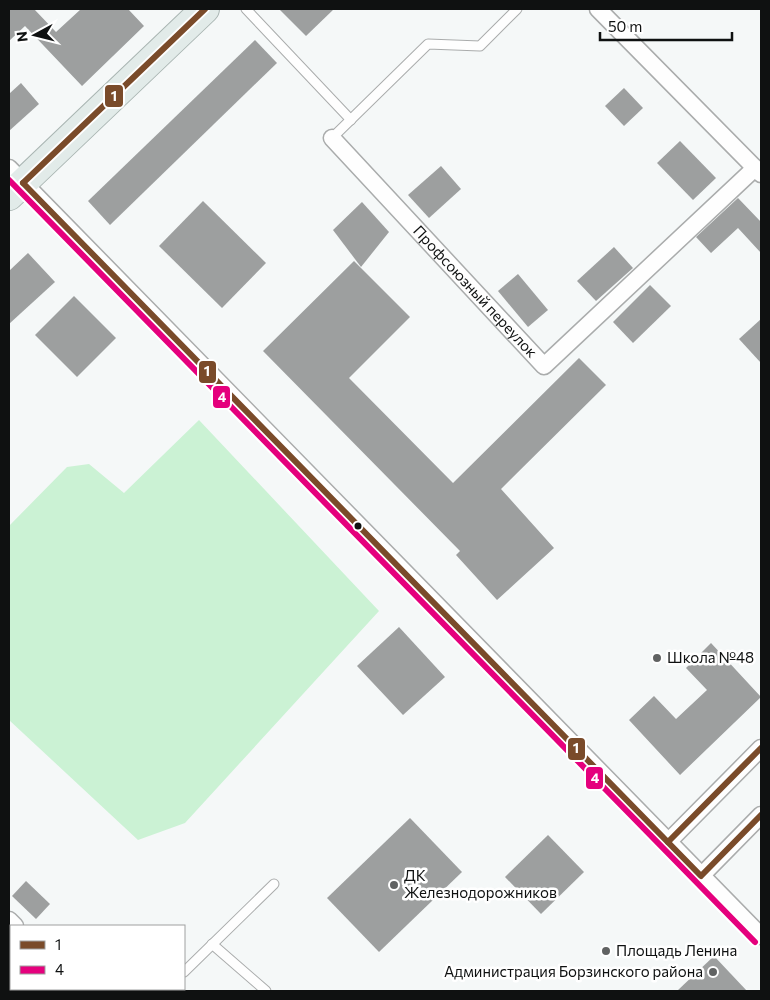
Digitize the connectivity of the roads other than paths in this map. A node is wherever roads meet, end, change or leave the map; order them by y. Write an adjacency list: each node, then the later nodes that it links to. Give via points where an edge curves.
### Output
1 (205, 9): 8 (highway)
2 (246, 9): 5 (lane)
3 (517, 9): 5 (lane, via 480,46 428,44)
4 (598, 9): 7 (street)
5 (350, 120): 6 (lane)
6 (332, 138): 7 (street, Профсоюзный переулок, via 544,366)
7 (758, 171)
8 (14, 182): 11 (street)
9 (761, 748): 11 (street)
10 (761, 815): 12 (street)
11 (668, 842): 12 (street)
12 (701, 876): 14 (street)
13 (274, 884): 15 (lane)
14 (761, 936)
15 (212, 944): 16 (lane); 17 (lane)
16 (185, 971)
17 (266, 991)

